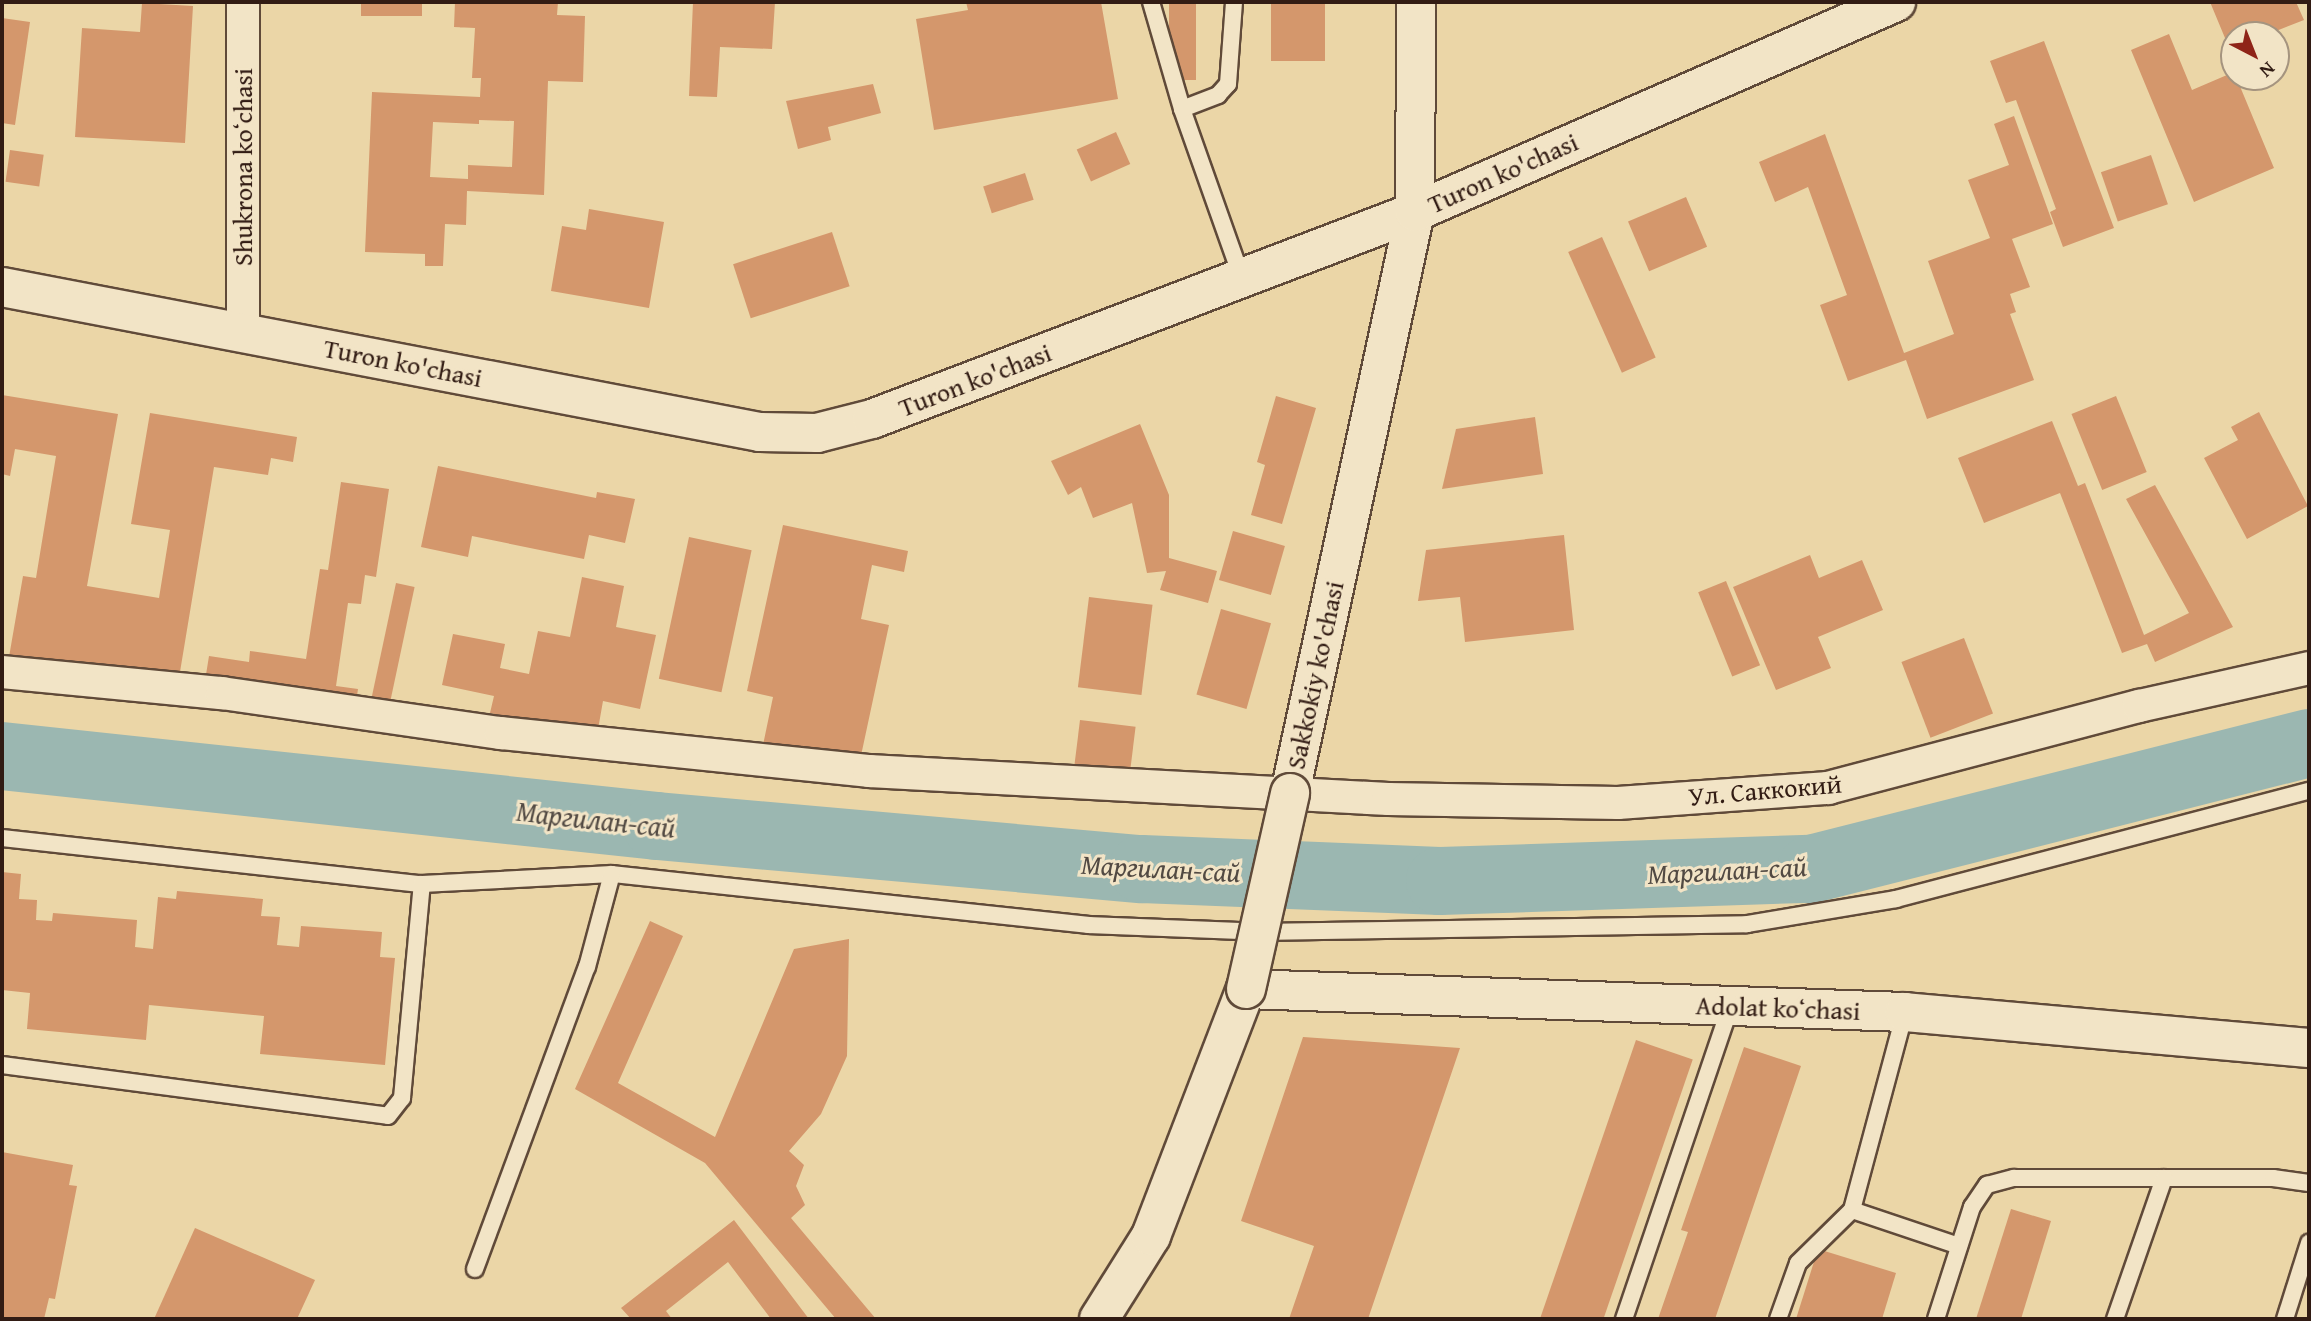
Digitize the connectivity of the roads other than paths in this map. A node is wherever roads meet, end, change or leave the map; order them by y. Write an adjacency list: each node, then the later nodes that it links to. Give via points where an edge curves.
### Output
1 (243, 2): 10 (street, Shukrona koʻchasi)
2 (1151, 2): 6 (lane)
3 (1234, 2): 6 (lane, via 1228,84 1218,95)
4 (1416, 2): 7 (street, Sakkokiy ko'chasi)
5 (1896, 2): 7 (street, Turon ko'chasi)
6 (1182, 109): 8 (lane)
7 (1415, 212): 8 (street, Turon ko'chasi); 14 (street, Sakkokiy ko'chasi)
8 (1243, 280): 10 (street, Turon ko'chasi, via 872,419 817,433 760,432)
9 (2, 287): 10 (street, Turon ko'chasi)
10 (243, 331)
11 (2309, 668): 14 (street, Ул. Саккокий, via 2138,706 1828,789 1618,803)
12 (2, 672): 14 (street, Ул. Саккокий, via 222,693 501,733 869,771)
13 (2309, 791): 18 (lane, via 1896,899 1807,917 1747,924)
14 (1290, 793): 18 (street, Sakkokiy ko'chasi, bridge)
15 (2, 838): 17 (lane)
16 (612, 874): 17 (lane); 18 (lane, via 1088,925); 29 (lane, via 587,967)
17 (422, 884): 23 (lane, via 402,1098 388,1116)
18 (1259, 932): 19 (street, Sakkokiy ko'chasi, bridge)
19 (1245, 989): 20 (street, Adolat koʻchasi); 30 (street, Sakkokiy ko'chasi, via 1151,1236)
20 (1731, 1006): 21 (street, Adolat koʻchasi); 31 (lane)
21 (1905, 1012): 22 (street, Adolat koʻchasi); 26 (lane)
22 (2309, 1048)
23 (2, 1065)
24 (2164, 1178): 25 (lane, via 2273,1178); 28 (lane, via 2014,1178 1987,1185 1972,1207); 34 (lane)
25 (2309, 1183)
26 (1852, 1210): 28 (lane); 32 (lane, via 1798,1263)
27 (2309, 1243): 35 (lane)
28 (1959, 1246): 33 (lane)
29 (475, 1269)
30 (1099, 1319)
31 (1624, 1319)
32 (1778, 1319)
33 (1936, 1319)
34 (2115, 1319)
35 (2285, 1319)

